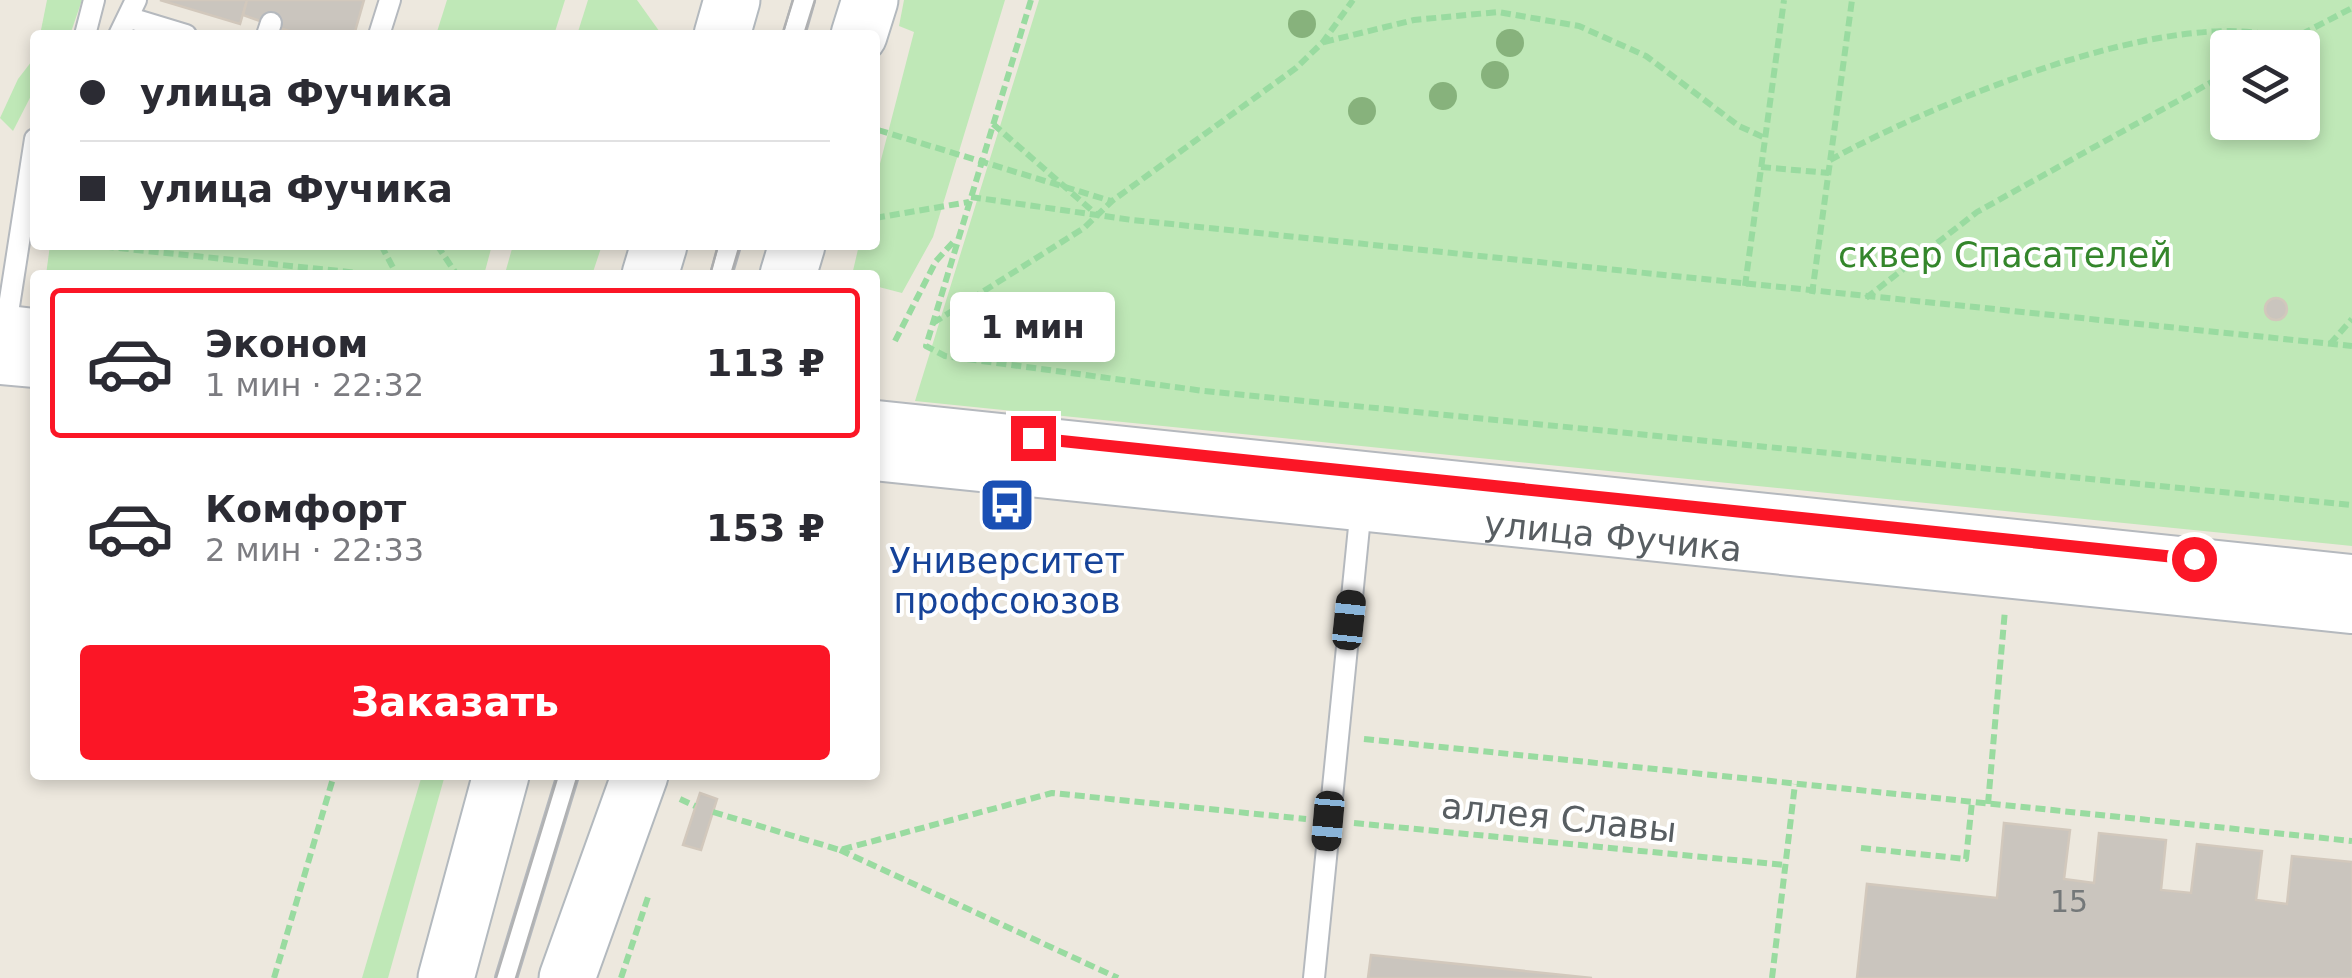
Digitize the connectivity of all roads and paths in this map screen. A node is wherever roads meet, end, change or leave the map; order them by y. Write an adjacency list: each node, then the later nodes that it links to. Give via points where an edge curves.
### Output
1 (94, 0): 13 (lane)
2 (390, 0): 15 (lane)
3 (732, 0): 16 (main road)
4 (804, 0): 17 (lane)
5 (870, 0): 18 (main road)
6 (1030, 0): 24 (path)
7 (1353, 0): 21 (path)
8 (1784, 0): 26 (path)
9 (1852, 0): 27 (path)
10 (2352, 8): 20 (path)
11 (128, 18): 14 (lane)
12 (2240, 21): 19 (path)
13 (86, 30)
14 (169, 30)
15 (380, 30)
16 (723, 30)
17 (795, 30)
18 (861, 30)
19 (2263, 30)
20 (2308, 30)
21 (1323, 42): 26 (path, via 1380,26 1498,12 1578,26 1646,56); 34 (path)
22 (2093, 42): 27 (path, via 1953,98)
23 (2210, 83): 42 (path, via 1977,212)
24 (993, 124): 28 (path); 32 (path)
25 (880, 131): 28 (path)
26 (1765, 138): 29 (path)
27 (1830, 160): 30 (path)
28 (981, 164): 32 (path); 33 (path)
29 (1761, 167): 30 (path); 40 (path)
30 (1829, 173): 41 (path)
31 (30, 177): 46 (lane)
32 (1066, 188): 34 (path); 35 (path)
33 (970, 199): 35 (path); 36 (path); 37 (path)
34 (1112, 201): 35 (path)
35 (1097, 215): 40 (path); 44 (path)
36 (880, 217)
37 (960, 234): 44 (path); 45 (path, via 936,262)
38 (137, 250): 39 (path)
39 (330, 270)
40 (1744, 286): 41 (path)
41 (1812, 294): 42 (path)
42 (1865, 299): 47 (path)
43 (2352, 319): 47 (path)
44 (933, 322): 53 (path, via 926,346 945,356 1204,391)
45 (895, 340)
46 (8, 342): 49 (street)
47 (2330, 344): 48 (path)
48 (2352, 346)
49 (30, 362)
50 (880, 423): 52 (street, улица Фучика)
51 (880, 460): 52 (street, улица Фучика)
52 (1362, 491): 54 (street, улица Фучика); 56 (street, улица Фучика); 57 (lane)
53 (2352, 505)
54 (2352, 576)
55 (2005, 610): 64 (path)
56 (2352, 613)
57 (1338, 736): 61 (path); 67 (lane)
58 (333, 780): 72 (path)
59 (500, 780): 73 (main road)
60 (566, 780): 74 (lane)
61 (1795, 784): 63 (path); 71 (path)
62 (660, 787): 65 (path); 75 (main road)
63 (1972, 802): 64 (path); 69 (path, via 1966,860)
64 (1988, 804): 68 (path)
65 (696, 806)
66 (712, 812): 70 (path)
67 (1328, 821): 70 (path, аллея Славы, via 1052,793); 71 (path, аллея Славы); 77 (lane)
68 (2352, 841)
69 (1861, 848)
70 (840, 850): 76 (path)
71 (1785, 865): 78 (path)
72 (274, 978)
73 (446, 978)
74 (506, 978)
75 (568, 978)
76 (1118, 978)
77 (1314, 978)
78 (1772, 978)

